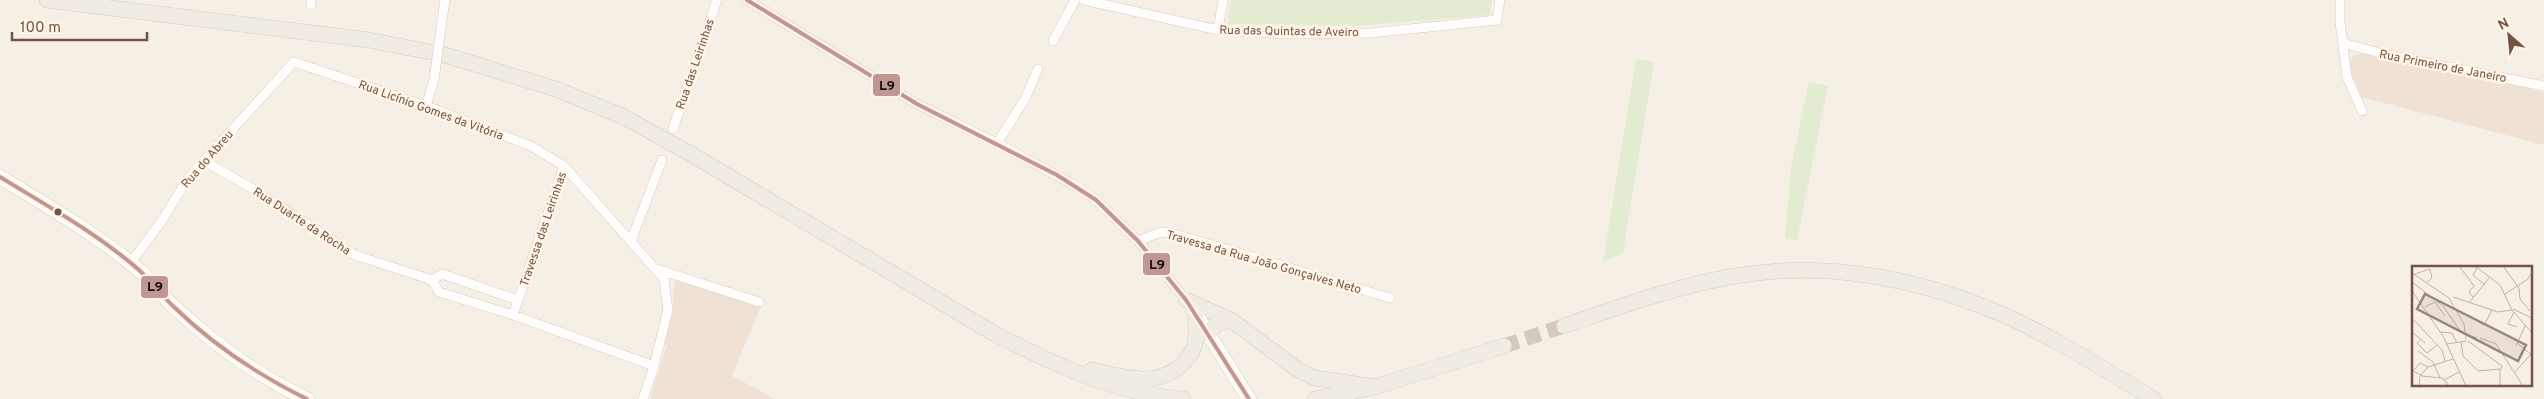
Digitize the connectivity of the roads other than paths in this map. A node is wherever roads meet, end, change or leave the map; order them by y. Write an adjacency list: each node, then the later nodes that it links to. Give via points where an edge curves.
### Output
1 (47, 0): 40 (main road, via 369,40 445,55 556,89 624,117 673,144 980,325)
2 (445, 0): 16 (street, bridge, via 434,80)
3 (717, 0): 18 (street, Rua das Leirinhas)
4 (747, 0): 19 (street, via 917,104)
5 (1075, 0): 11 (street)
6 (1084, 0): 10 (street, Rua das Quintas de Aveiro)
7 (1223, 0): 10 (street)
8 (1500, 0): 10 (street, Rua das Quintas de Aveiro, via 1497,20 1371,33 1288,34)
9 (2340, 0): 12 (street)
10 (1218, 30)
11 (1053, 41)
12 (2343, 43): 15 (street, Rua Primeiro de Janeiro); 17 (street, via 2347,77)
13 (294, 62): 16 (street, Rua Licínio Gomes da Vitória); 21 (street, Rua do Abreu)
14 (1038, 69): 19 (street, via 1025,99)
15 (2544, 86)
16 (426, 106): 22 (street, Rua Licínio Gomes da Vitória, via 531,146)
17 (2362, 111)
18 (673, 129)
19 (997, 143): 25 (street, via 1078,187)
20 (662, 160): 24 (street)
21 (204, 161): 26 (street, Rua do Abreu, via 188,178); 28 (street, Rua Duarte da Rocha, via 354,255)
22 (564, 166): 24 (street, Travessa das Leirinhas); 30 (street, Travessa das Leirinhas)
23 (0, 177): 26 (main road, via 107,245)
24 (630, 240): 27 (street)
25 (1138, 241): 29 (street, Travessa da Rua João Gonçalves Neto, via 1161,232 1175,234); 31 (street)
26 (130, 264): 43 (main road, via 215,343 254,371)
27 (654, 267): 32 (street, via 664,273); 41 (street, via 664,279 668,310)
28 (432, 280): 30 (street, via 442,274); 34 (street, via 440,292)
29 (1390, 298)
30 (518, 300): 34 (street, Travessa das Leirinhas)
31 (1186, 300): 33 (main road); 35 (main road)
32 (759, 302)
33 (1196, 312): 37 (main road); 38 (main road)
34 (512, 315): 41 (street)
35 (1231, 320): 37 (main road, via 1216,324); 42 (main road, via 1298,370 1315,378)
36 (1564, 326): 48 (main road, via 1669,292 1735,276 1804,270 1879,276 1941,290 2009,317)
37 (1211, 338): 38 (main road); 46 (main road)
38 (1195, 345): 40 (main road, via 1174,372 1156,379 1132,379)
39 (1504, 346): 42 (main road)
40 (1045, 359): 45 (main road, via 1115,387)
41 (654, 366): 44 (street)
42 (1373, 393): 47 (main road)
43 (306, 399)
44 (643, 399)
45 (1175, 399)
46 (1249, 399)
47 (1315, 399)
48 (2154, 399)

